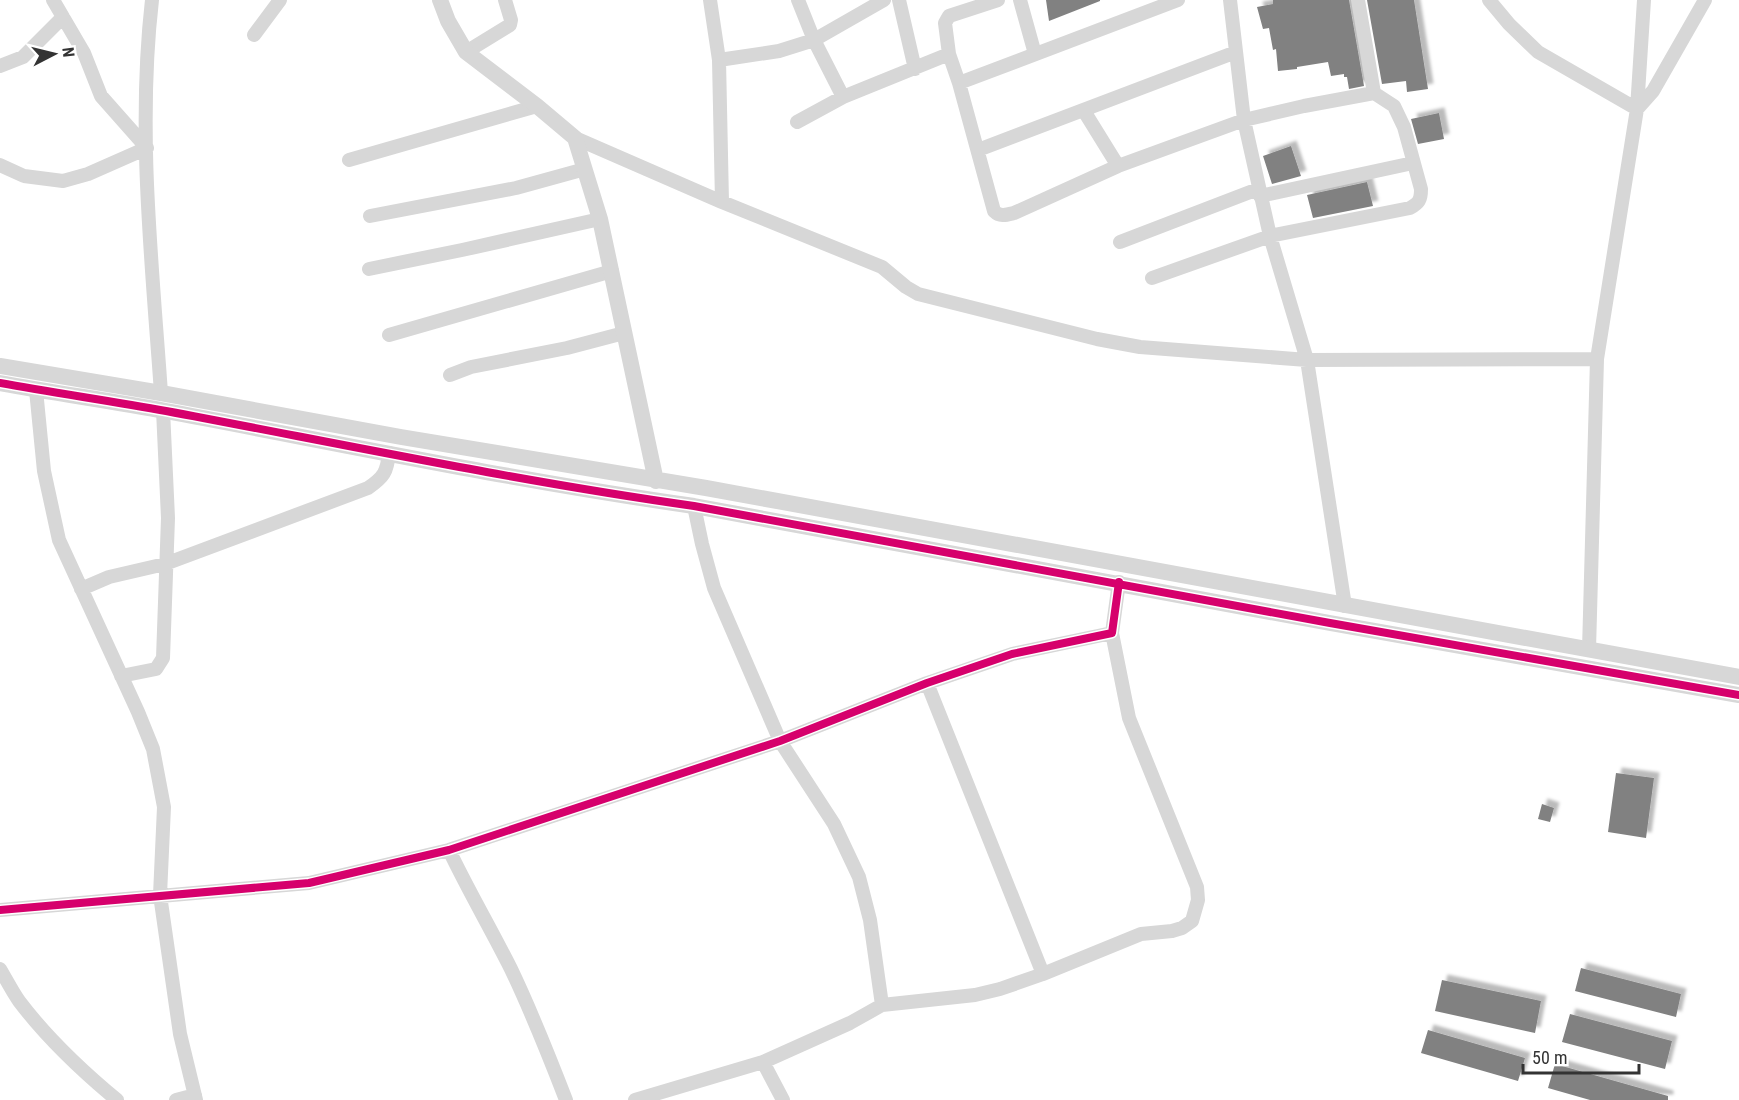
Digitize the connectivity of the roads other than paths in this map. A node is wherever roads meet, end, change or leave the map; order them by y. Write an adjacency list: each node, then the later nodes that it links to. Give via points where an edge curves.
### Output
1 (53, 0): 19 (street)
2 (152, 0): 38 (street, via 147,41)
3 (280, 0): 20 (street)
4 (440, 0): 22 (street)
5 (505, 0): 22 (street, via 510,25)
6 (710, 0): 26 (street)
7 (798, 0): 21 (street)
8 (885, 0): 21 (street)
9 (899, 0): 28 (street)
10 (998, 0): 18 (street)
11 (1020, 0): 25 (street)
12 (1179, 0): 25 (street)
13 (1230, 0): 23 (street)
14 (1358, 0): 30 (street)
15 (1489, 0): 33 (street, via 1538,52)
16 (1644, 0): 33 (street)
17 (1705, 0): 33 (street, via 1653,91)
18 (961, 6): 24 (street, via 946,19)
19 (63, 16): 27 (street, via 23,57); 38 (street, via 84,53 101,96)
20 (254, 35)
21 (814, 40): 26 (street, via 779,51); 31 (street)
22 (466, 52): 32 (street)
23 (1236, 52): 34 (street); 35 (street)
24 (949, 54): 28 (street); 29 (street)
25 (1035, 54): 29 (street)
26 (719, 60): 46 (street)
27 (0, 66)
28 (915, 69): 31 (street)
29 (959, 83): 39 (street)
30 (1374, 93): 35 (street); 41 (street, via 1394,106)
31 (843, 97): 36 (street)
32 (537, 106): 37 (street); 40 (street)
33 (1637, 108): 56 (street)
34 (1084, 111): 39 (street); 43 (street)
35 (1244, 120): 43 (street); 45 (street)
36 (797, 122)
37 (575, 138): 44 (street); 46 (street)
38 (147, 148): 42 (street, via 63,181 24,176); 62 (street)
39 (978, 150): 43 (street, via 994,211 1003,215)
40 (349, 160)
41 (1413, 163): 45 (street); 49 (street, via 1421,198 1418,204)
42 (0, 165)
43 (1118, 166)
44 (585, 169): 47 (street, via 516,188); 48 (street)
45 (1259, 193): 49 (street); 50 (street)
46 (722, 202): 57 (street, via 882,267 918,294 1140,347)
47 (370, 216)
48 (600, 219): 51 (street); 52 (street)
49 (1270, 236): 53 (street); 57 (street)
50 (1120, 242)
51 (369, 268)
52 (612, 271): 54 (street); 55 (street)
53 (1152, 278)
54 (624, 333): 59 (street, via 482,364); 66 (street)
55 (388, 335)
56 (1597, 359): 57 (street); 73 (street)
57 (1307, 360): 71 (street)
58 (0, 366): 62 (street)
59 (450, 375)
60 (0, 383): 61 (street)
61 (36, 390): 63 (street); 70 (street, via 44,471 59,540)
62 (161, 393): 64 (street)
63 (163, 410): 64 (street); 68 (street, via 167,477)
64 (226, 414): 65 (street); 66 (street)
65 (389, 453): 67 (street); 68 (street, via 382,478 368,488)
66 (656, 481): 71 (street)
67 (694, 506): 69 (street); 80 (street, via 714,588)
68 (165, 564): 70 (street, via 109,577); 75 (street, via 161,664 148,672)
69 (1119, 582): 72 (street); 78 (street)
70 (81, 589): 75 (street)
71 (1345, 606): 73 (street)
72 (1112, 633): 77 (street, via 1012,654); 85 (street, via 1129,718 1197,887 1196,910 1192,921 1182,928 1141,934)
73 (1589, 650): 74 (street)
74 (1684, 667): 76 (street); 78 (street)
75 (121, 676): 82 (street, via 153,749 164,807)
76 (1739, 677)
77 (927, 683): 80 (street); 85 (street)
78 (1679, 684): 79 (street)
79 (1739, 695)
80 (780, 741): 81 (street); 86 (street, via 834,824 859,877 870,920)
81 (449, 850): 82 (street, via 309,883); 91 (street, via 510,966)
82 (160, 895): 83 (street); 88 (street, via 180,1034)
83 (0, 910)
84 (0, 969): 89 (street, via 18,1000 86,1075)
85 (1043, 974): 86 (street, via 975,994)
86 (882, 1005): 87 (street)
87 (763, 1062): 92 (street); 93 (street)
88 (195, 1098): 90 (street)
89 (117, 1100)
90 (176, 1100)
91 (566, 1100)
92 (635, 1100)
93 (783, 1100)

